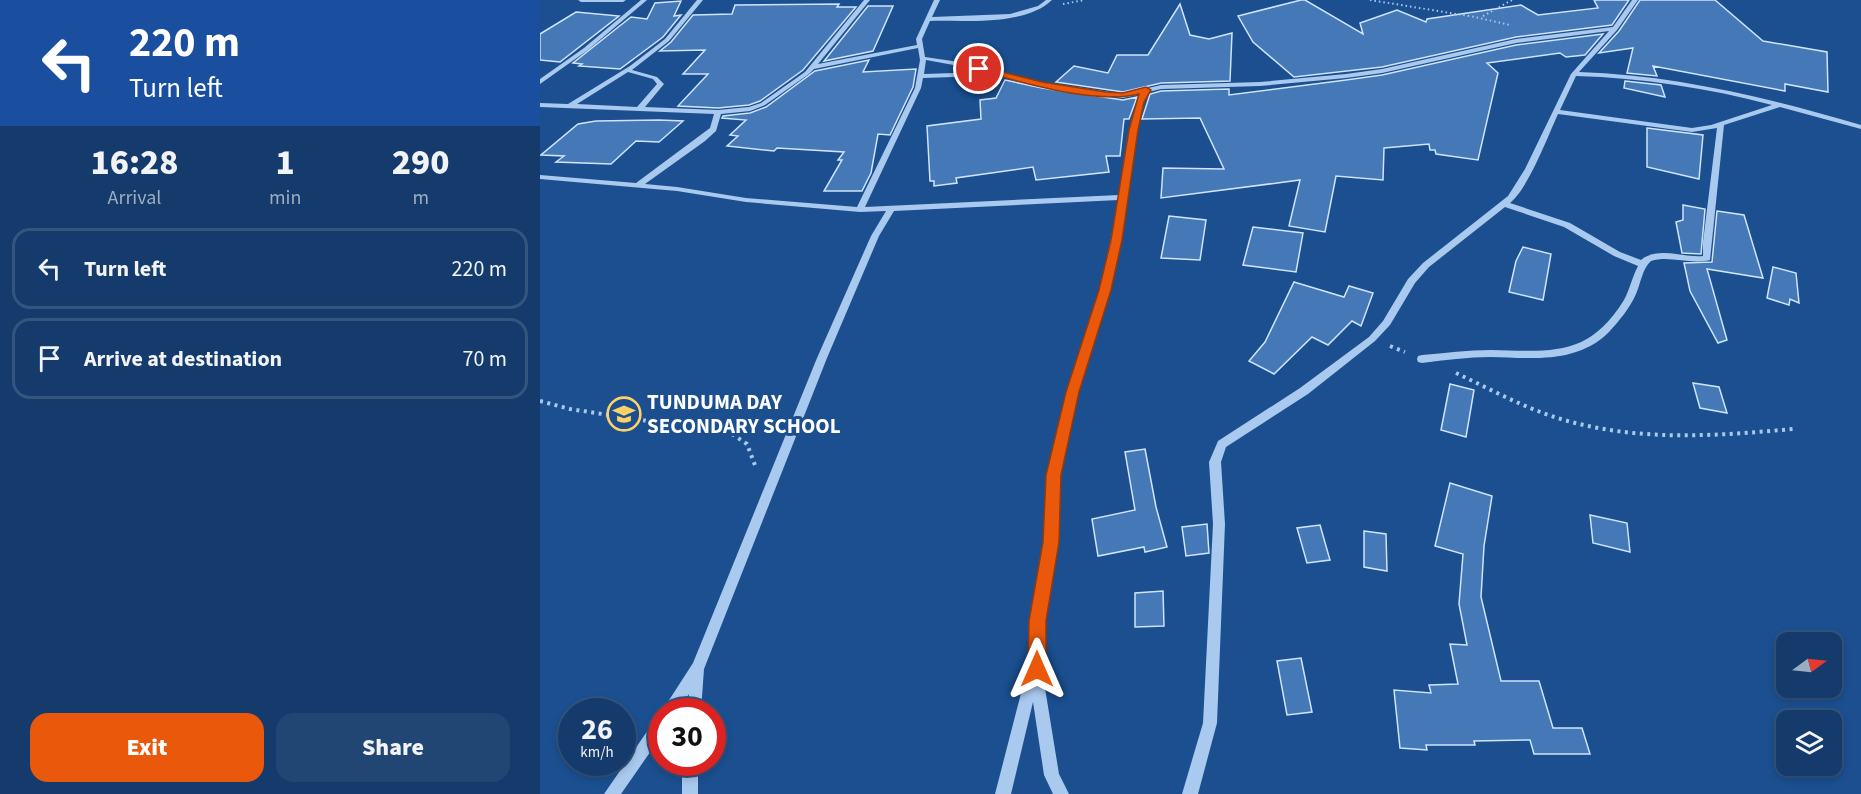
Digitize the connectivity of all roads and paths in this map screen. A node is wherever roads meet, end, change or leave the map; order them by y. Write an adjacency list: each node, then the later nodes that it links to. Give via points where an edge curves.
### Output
1 (581, 0): 2 (street)
2 (601, 0): 3 (street)
3 (623, 0)
4 (644, 0): 23 (street)
5 (700, 0): 19 (street, via 667,40)
6 (867, 0): 18 (street)
7 (937, 0): 13 (street)
8 (1049, 0): 13 (street, via 1039,9 1017,14)
9 (1370, 0): 12 (path, via 1401,8)
10 (1512, 0): 12 (path)
11 (1635, 0): 14 (street)
12 (1483, 17): 15 (path)
13 (927, 19): 16 (street, via 919,39)
14 (1615, 29): 15 (street); 21 (street)
15 (1546, 36): 24 (street, via 1346,76)
16 (921, 46): 17 (street); 18 (street)
17 (923, 58): 20 (street); 22 (street)
18 (812, 68): 29 (street, via 763,104)
19 (626, 70): 27 (street); 28 (street, via 655,78 661,84)
20 (999, 73): 22 (street); 24 (street, via 1106,95 1123,96)
21 (1574, 74): 25 (street, via 1612,74 1682,84); 30 (street)
22 (921, 76): 38 (street, via 902,126)
23 (540, 82)
24 (1146, 90): 35 (street, via 1134,130)
25 (1781, 104): 31 (street); 32 (street)
26 (540, 105): 27 (street)
27 (570, 106): 28 (street)
28 (640, 108): 29 (street)
29 (718, 112): 34 (street, via 713,129)
30 (1557, 112): 31 (street, via 1681,129); 36 (street, via 1518,189)
31 (1722, 124): 39 (street, via 1707,258 1658,257)
32 (1861, 127)
33 (540, 177): 34 (street)
34 (637, 186): 38 (street)
35 (1124, 197): 37 (street); 45 (street, via 1105,290 1072,392 1053,475 1051,542 1037,621)
36 (1505, 204): 39 (street, via 1567,225); 40 (street, via 1426,265)
37 (891, 209): 38 (street); 46 (street, via 875,236 822,358)
38 (860, 210)
39 (1642, 264): 41 (street, via 1629,298 1602,334 1588,344 1553,353)
40 (1372, 339): 41 (path); 55 (street, via 1312,385 1222,444 1215,462 1220,524 1210,723)
41 (1422, 359): 43 (path, via 1524,405 1596,428 1674,437)
42 (540, 401): 44 (path, via 732,434 747,444)
43 (1793, 429)
44 (756, 472)
45 (1037, 655): 53 (street); 54 (street, via 1037,682 1052,775)
46 (698, 668): 47 (street); 48 (street)
47 (678, 698)
48 (695, 698)
49 (648, 742): 51 (street)
50 (690, 776): 52 (street)
51 (612, 794)
52 (690, 794)
53 (1003, 794)
54 (1061, 794)
55 (1190, 794)

